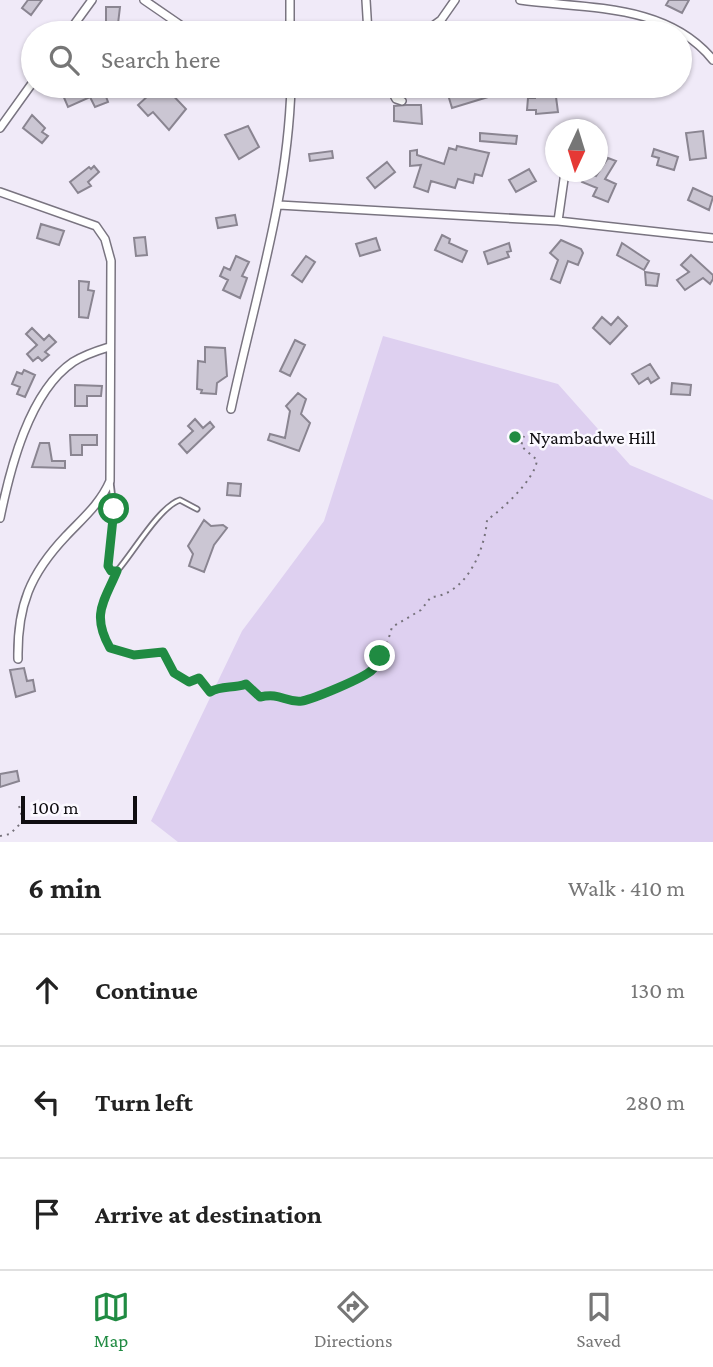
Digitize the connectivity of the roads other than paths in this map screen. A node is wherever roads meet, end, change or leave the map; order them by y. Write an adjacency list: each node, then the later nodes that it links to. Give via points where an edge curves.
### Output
1 (92, 0): 8 (street)
2 (144, 0): 9 (street)
3 (290, 0): 10 (street)
4 (366, 0): 11 (street)
5 (455, 0): 12 (street)
6 (520, 0): 7 (street)
7 (579, 3): 13 (street)
8 (77, 21)
9 (175, 21)
10 (290, 21)
11 (367, 21)
12 (440, 21)
13 (659, 21)
14 (692, 40): 15 (street)
15 (713, 60)
16 (22, 98): 20 (street)
17 (290, 98): 23 (street)
18 (395, 98): 19 (street)
19 (402, 101)
20 (0, 128)
21 (564, 182): 24 (street)
22 (0, 192): 26 (street, via 88,222 102,233 110,253)
23 (279, 205): 24 (street); 27 (street)
24 (558, 221): 25 (street)
25 (713, 238)
26 (109, 347): 28 (street); 30 (street, via 72,363 45,393 23,434)
27 (231, 409)
28 (110, 481): 29 (lane, via 114,509 111,571 117,571 170,503 180,499); 31 (street, via 103,498 40,565 23,599)
29 (197, 509)
30 (0, 519)
31 (18, 659)

